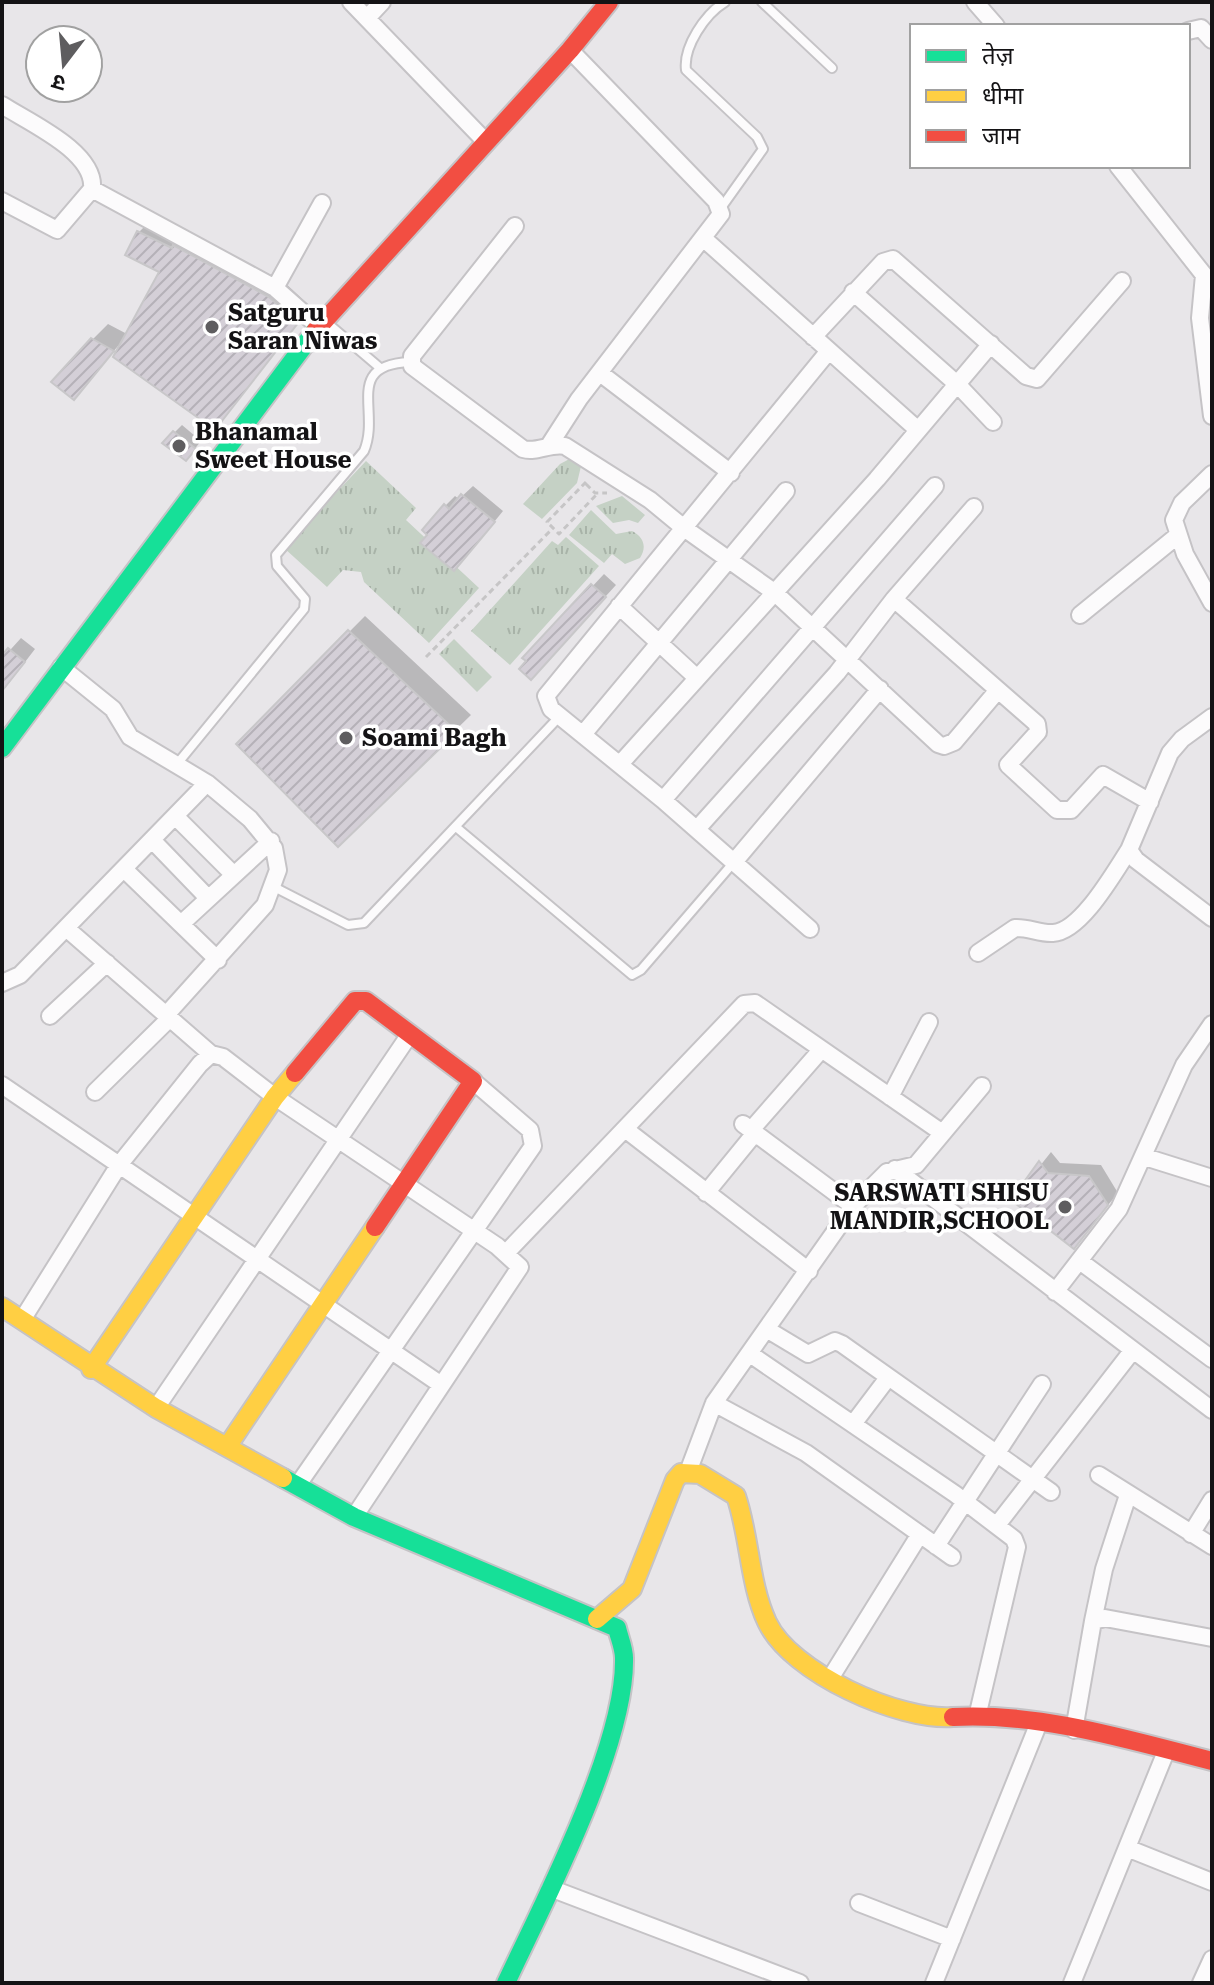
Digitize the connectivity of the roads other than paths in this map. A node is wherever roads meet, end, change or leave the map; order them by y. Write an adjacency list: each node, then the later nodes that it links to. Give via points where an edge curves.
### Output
1 (351, 2): 7 (street)
2 (382, 2): 7 (street)
3 (609, 2): 11 (street)
4 (725, 2): 19 (lane, via 689,48 686,70 757,137 763,149)
5 (762, 2): 12 (lane)
6 (975, 2): 8 (street)
7 (368, 17): 14 (street)
8 (994, 24)
9 (1190, 31): 10 (street, via 1201,28)
10 (1212, 40)
11 (570, 50): 14 (street); 19 (street)
12 (832, 68)
13 (2, 105): 16 (street, via 80,156 92,172)
14 (485, 141): 26 (street)
15 (1120, 168): 22 (street)
16 (92, 189): 17 (street, via 57,230); 24 (street)
17 (2, 201)
18 (322, 203): 24 (street)
19 (720, 209): 21 (street, via 721,216)
20 (515, 226): 30 (street)
21 (703, 238): 27 (street); 32 (street)
22 (1208, 272): 34 (street, via 1200,318)
23 (1122, 281): 28 (street, via 1037,379 1026,376)
24 (275, 288): 26 (street)
25 (853, 292): 27 (street); 28 (street, via 883,262 896,260); 33 (street)
26 (321, 323): 31 (lane); 54 (street)
27 (813, 337): 29 (street)
28 (991, 344): 33 (street)
29 (828, 352): 36 (street); 38 (street)
30 (410, 362): 31 (lane); 37 (street, via 523,449)
31 (379, 367): 62 (lane, via 368,387 369,435 360,460 276,555 277,566 305,599 304,609)
32 (600, 373): 37 (street); 38 (street)
33 (958, 385): 35 (street); 36 (street)
34 (1212, 416)
35 (993, 422)
36 (918, 430): 46 (street)
37 (550, 444): 43 (street, via 576,450)
38 (731, 473): 43 (street)
39 (1212, 474): 44 (street, via 1176,511)
40 (935, 486): 51 (street)
41 (786, 491): 45 (street)
42 (974, 507): 47 (street)
43 (684, 528): 45 (street); 49 (street)
44 (1177, 536): 48 (street); 50 (street)
45 (729, 561): 46 (street); 52 (street)
46 (774, 592): 51 (street); 55 (street)
47 (894, 599): 53 (street); 57 (street)
48 (1212, 603)
49 (619, 606): 52 (street); 58 (street, via 548,690 549,705)
50 (1080, 615)
51 (811, 626): 53 (street); 65 (street)
52 (661, 644): 55 (street); 60 (street)
53 (846, 657): 56 (street); 69 (street)
54 (61, 667): 61 (street); 62 (street, via 113,709 130,737)
55 (696, 677): 63 (street)
56 (880, 689): 57 (street, via 944,746 954,742); 73 (street)
57 (998, 690): 66 (street, via 1039,727 1008,762 1009,768 1057,810 1071,810 1103,775)
58 (561, 716): 60 (street); 68 (lane)
59 (1212, 717): 66 (street, via 1175,746)
60 (584, 733): 63 (street)
61 (2, 748)
62 (177, 764): 64 (street)
63 (620, 764): 65 (street)
64 (207, 783): 67 (street); 70 (street)
65 (663, 800): 69 (street)
66 (1150, 802): 72 (street)
67 (177, 818): 71 (street); 75 (street)
68 (456, 827): 73 (lane, via 632,975); 76 (lane, via 359,926)
69 (697, 829): 73 (street)
70 (271, 841): 75 (street); 76 (street, via 278,870)
71 (154, 842): 74 (street); 77 (street)
72 (1129, 850): 78 (street); 82 (street, via 1093,903 1061,931 1015,928)
73 (734, 862): 81 (street)
74 (125, 870): 79 (street); 80 (street)
75 (233, 874): 77 (street)
76 (274, 887): 83 (street)
77 (208, 898): 79 (street)
78 (1212, 918)
79 (181, 924): 83 (street)
80 (66, 928): 84 (street); 85 (street, via 20,975)
81 (810, 929)
82 (978, 953)
83 (218, 960): 87 (street)
84 (107, 963): 86 (street); 87 (street)
85 (2, 983)
86 (50, 1016)
87 (168, 1016): 92 (street); 96 (street)
88 (929, 1022): 98 (street)
89 (1212, 1024): 103 (street, via 1184,1065)
90 (410, 1034): 93 (street); 97 (street, via 358,999); 102 (street)
91 (821, 1050): 98 (street); 99 (street, via 755,1003 744,1004); 100 (street)
92 (211, 1054): 97 (street, via 223,1057); 104 (street)
93 (473, 1081): 107 (street); 111 (street, via 530,1130 534,1142)
94 (2, 1085): 104 (street)
95 (982, 1086): 101 (street)
96 (95, 1092)
97 (275, 1097): 102 (street); 110 (street)
98 (890, 1097): 101 (street)
99 (625, 1129): 108 (street); 112 (street)
100 (750, 1129): 108 (street); 109 (street)
101 (941, 1132): 105 (street, via 916,1165)
102 (340, 1138): 107 (street); 113 (street)
103 (1145, 1157): 106 (street); 114 (street, via 1119,1209)
104 (119, 1165): 110 (street); 119 (street)
105 (895, 1169): 109 (street); 116 (street)
106 (1212, 1178)
107 (403, 1184): 111 (street); 117 (street)
108 (706, 1193): 115 (street)
109 (853, 1206): 115 (street)
110 (195, 1214): 113 (street); 125 (street)
111 (473, 1230): 112 (street); 122 (street)
112 (506, 1253): 127 (street, via 519,1263 519,1271)
113 (258, 1260): 117 (street); 130 (street)
114 (1081, 1262): 116 (street); 124 (street)
115 (809, 1271): 120 (street)
116 (1055, 1292): 121 (street)
117 (323, 1304): 122 (street); 133 (street)
118 (2, 1307): 119 (street)
119 (22, 1320): 125 (street)
120 (768, 1330): 123 (street); 126 (street, via 808,1354 838,1342)
121 (1133, 1350): 131 (street); 137 (street)
122 (390, 1351): 127 (street); 138 (street)
123 (750, 1354): 129 (street); 132 (street)
124 (1212, 1359)
125 (91, 1369): 130 (street)
126 (887, 1379): 132 (street); 134 (street)
127 (440, 1384): 143 (street)
128 (1042, 1384): 134 (street)
129 (714, 1403): 135 (street); 145 (street, via 806,1453)
130 (156, 1408): 133 (street)
131 (1212, 1410)
132 (853, 1424): 142 (street)
133 (227, 1447): 138 (street)
134 (995, 1455): 137 (street); 142 (street)
135 (688, 1472): 150 (street, via 675,1480 632,1589); 153 (street, via 736,1496 770,1629 789,1652)
136 (1099, 1475): 140 (street)
137 (1031, 1478): 139 (street); 144 (street)
138 (297, 1486): 143 (street)
139 (1051, 1492)
140 (1128, 1495): 146 (street); 151 (street)
141 (1212, 1500): 146 (street)
142 (965, 1501): 144 (street); 147 (street)
143 (354, 1517): 150 (street)
144 (997, 1525): 154 (street, via 1017,1547)
145 (920, 1534): 147 (street); 153 (street)
146 (1191, 1534): 148 (street)
147 (936, 1546): 149 (street)
148 (1212, 1546)
149 (952, 1557)
150 (597, 1619): 161 (street, via 622,1635 624,1678 591,1790)
151 (1093, 1621): 152 (street, via 1105,1618); 156 (street)
152 (1212, 1638)
153 (831, 1677): 154 (street, via 915,1717)
154 (977, 1717): 155 (street)
155 (1038, 1725): 156 (street); 163 (street)
156 (1074, 1730): 157 (street)
157 (1167, 1749): 158 (street); 159 (street)
158 (1212, 1761)
159 (1127, 1848): 160 (street); 168 (street)
160 (1212, 1882)
161 (550, 1888): 165 (street); 166 (street)
162 (859, 1903): 163 (street)
163 (952, 1939): 167 (street)
164 (1212, 1959): 169 (street)
165 (506, 1983)
166 (800, 1983)
167 (934, 1983)
168 (1072, 1983)
169 (1201, 1983)

